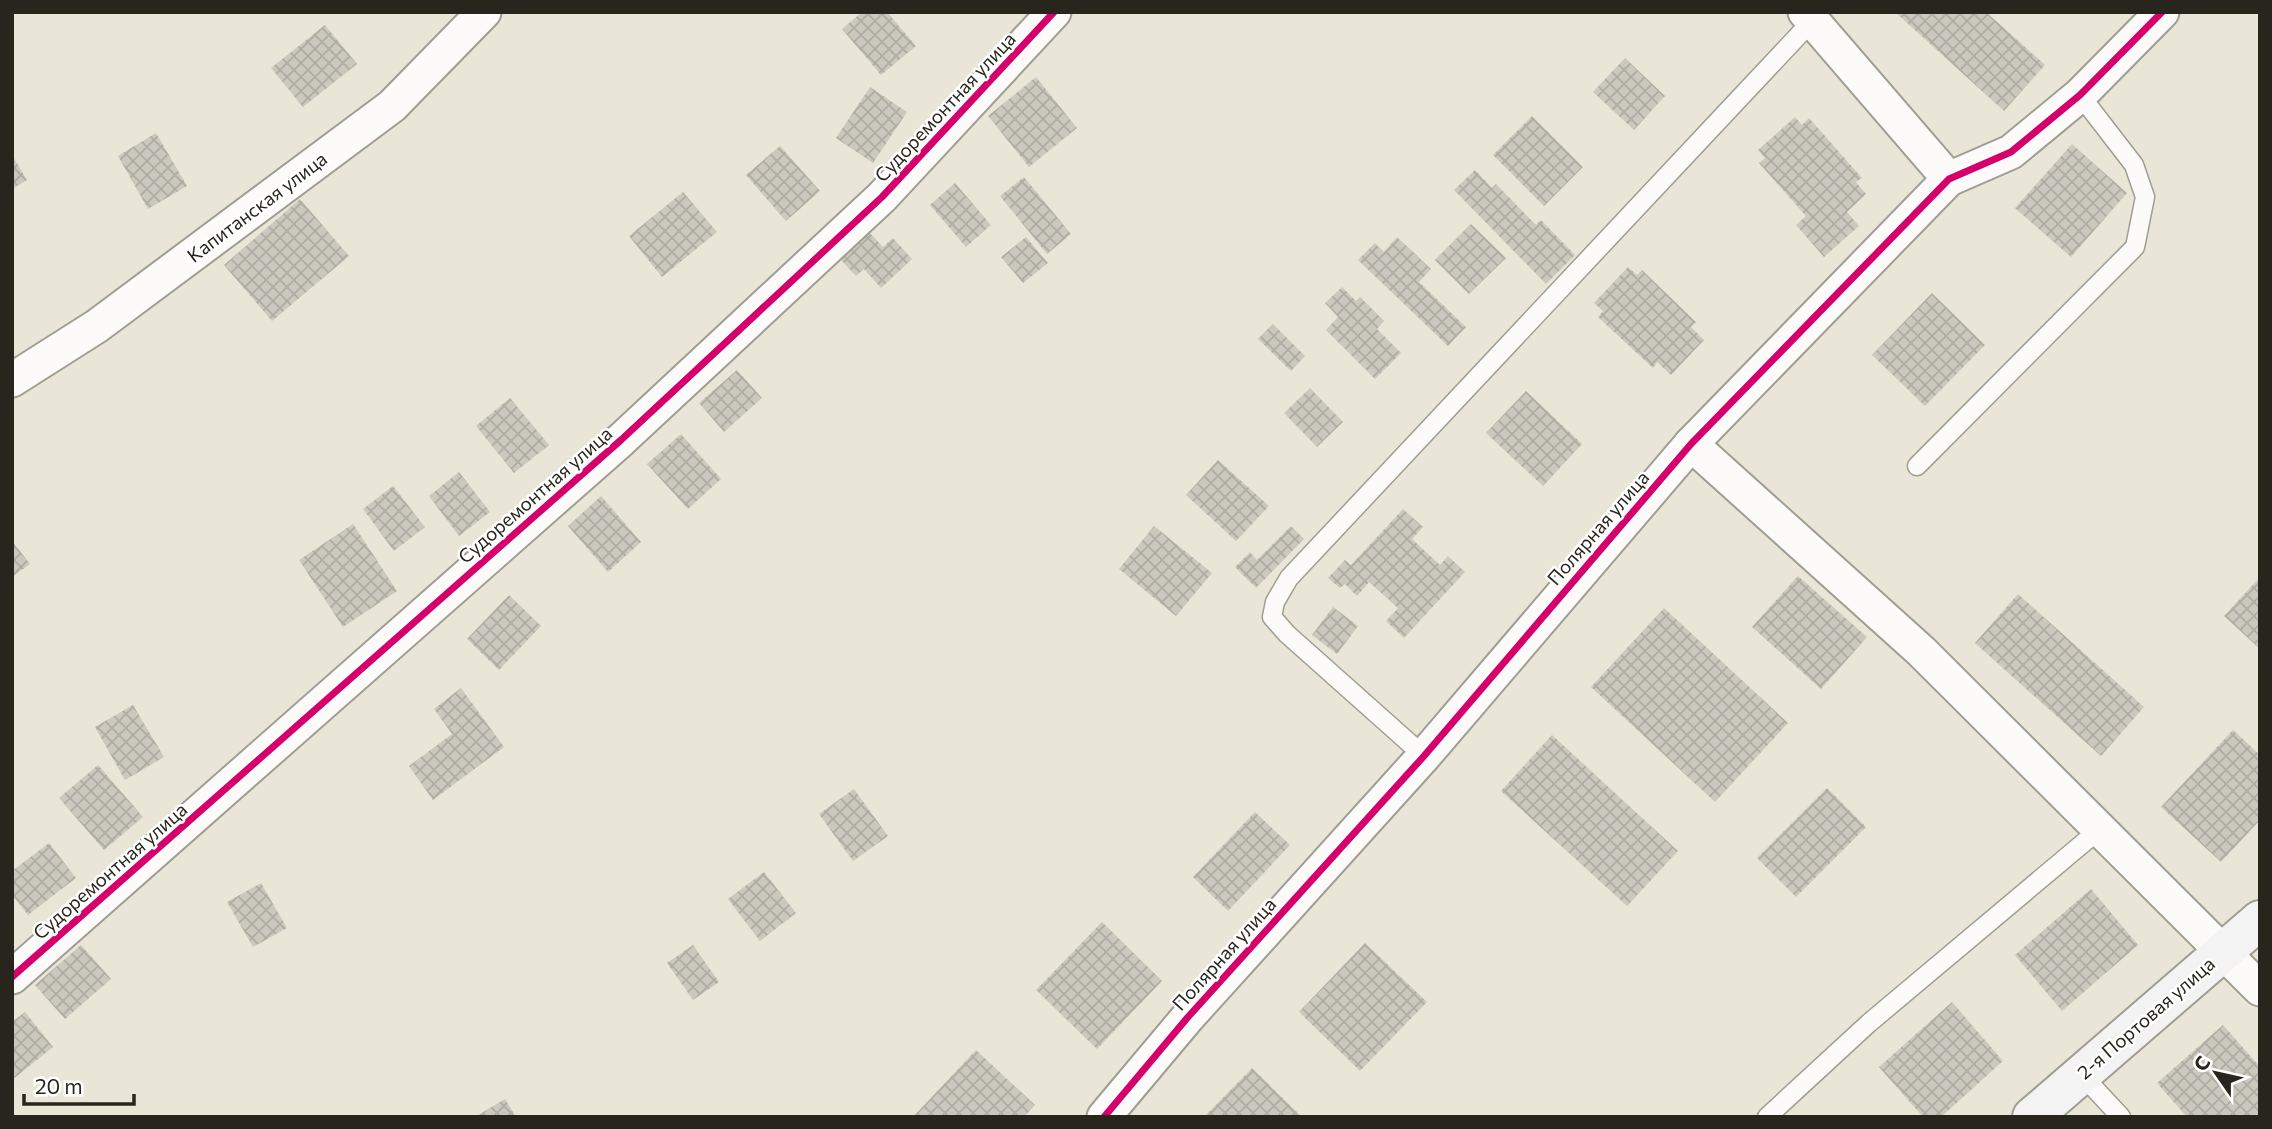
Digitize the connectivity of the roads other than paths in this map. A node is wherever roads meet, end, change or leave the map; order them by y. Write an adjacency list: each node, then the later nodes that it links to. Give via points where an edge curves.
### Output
1 (484, 12): 7 (street, Капитанская улица, via 392,106 97,326)
2 (1054, 12): 14 (street, Судоремонтная улица, via 882,197 631,431)
3 (2162, 12): 5 (street, Полярная улица)
4 (1809, 16): 6 (street); 10 (lane, via 1289,578 1275,602 1272,617 1287,634)
5 (2080, 95): 6 (street, Полярная улица, via 2011,152); 9 (lane, via 2134,165 2146,197 2135,247)
6 (1949, 179): 8 (street, Полярная улица)
7 (12, 380)
8 (1691, 444): 10 (street, Полярная улица); 11 (street, via 1921,650)
9 (1917, 466)
10 (1424, 756): 17 (street, Полярная улица)
11 (2100, 829): 13 (street); 18 (lane, via 1869,1023)
12 (2260, 920): 13 (street, 2-я Портовая улица)
13 (2223, 952): 15 (street); 16 (street, 2-я Портовая улица)
14 (12, 977)
15 (2260, 989)
16 (2081, 1074): 19 (street, 2-я Портовая улица); 20 (lane)
17 (1104, 1117)
18 (1767, 1117)
19 (2032, 1117)
20 (2121, 1117)

